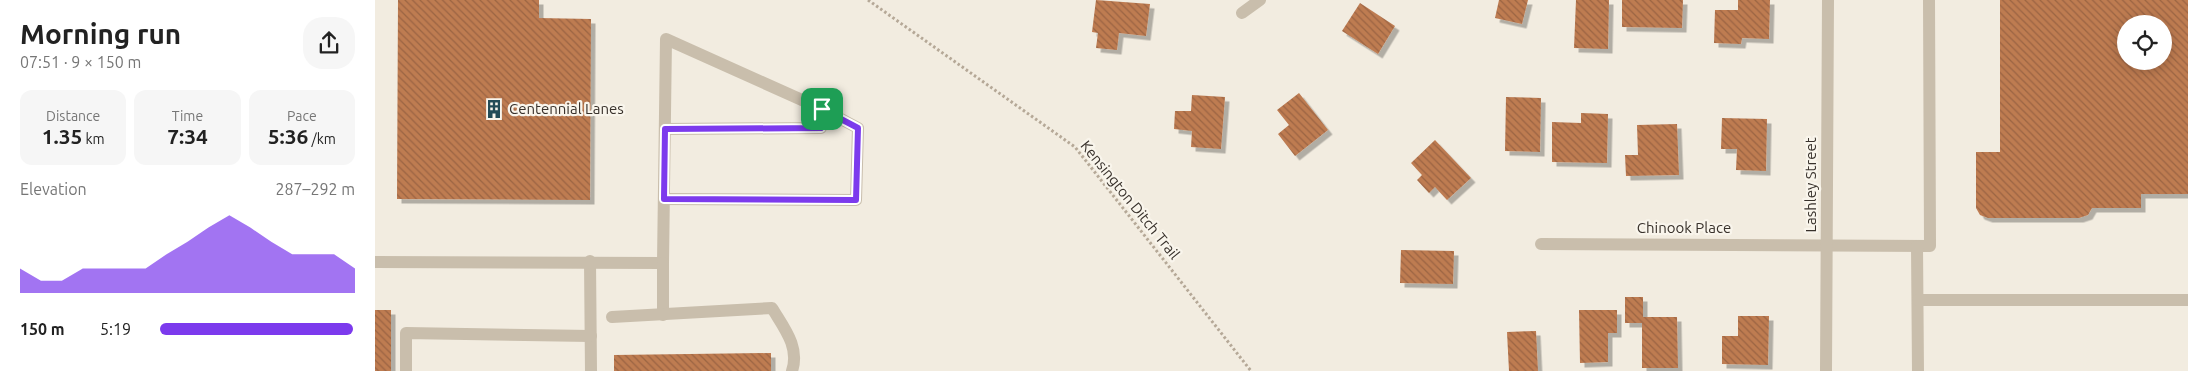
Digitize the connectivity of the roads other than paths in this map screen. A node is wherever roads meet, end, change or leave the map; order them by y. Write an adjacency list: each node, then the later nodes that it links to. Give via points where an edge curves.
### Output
1 (1260, 0): 4 (street)
2 (1828, 0): 9 (street, Lashley Street)
3 (1929, 0): 10 (street, via 1930,246)
4 (1242, 13)
5 (822, 109): 6 (street, via 821,128); 6 (street, via 666,39); 7 (street, via 858,128 856,200)
6 (665, 129): 7 (street)
7 (664, 199): 13 (street)
8 (1541, 244): 9 (street, Chinook Place)
9 (1827, 244): 10 (street, Chinook Place); 22 (street, Lashley Street)
10 (1917, 246): 14 (street)
11 (590, 261): 12 (street); 13 (street); 18 (street)
12 (375, 262)
13 (663, 263): 16 (street)
14 (1918, 300): 15 (street); 23 (street)
15 (2188, 300)
16 (663, 315): 17 (street); 21 (street, via 771,308 788,333 797,358)
17 (612, 317)
18 (591, 336): 19 (street, via 406,333); 20 (street)
19 (407, 371)
20 (591, 371)
21 (793, 371)
22 (1825, 371)
23 (1918, 371)

